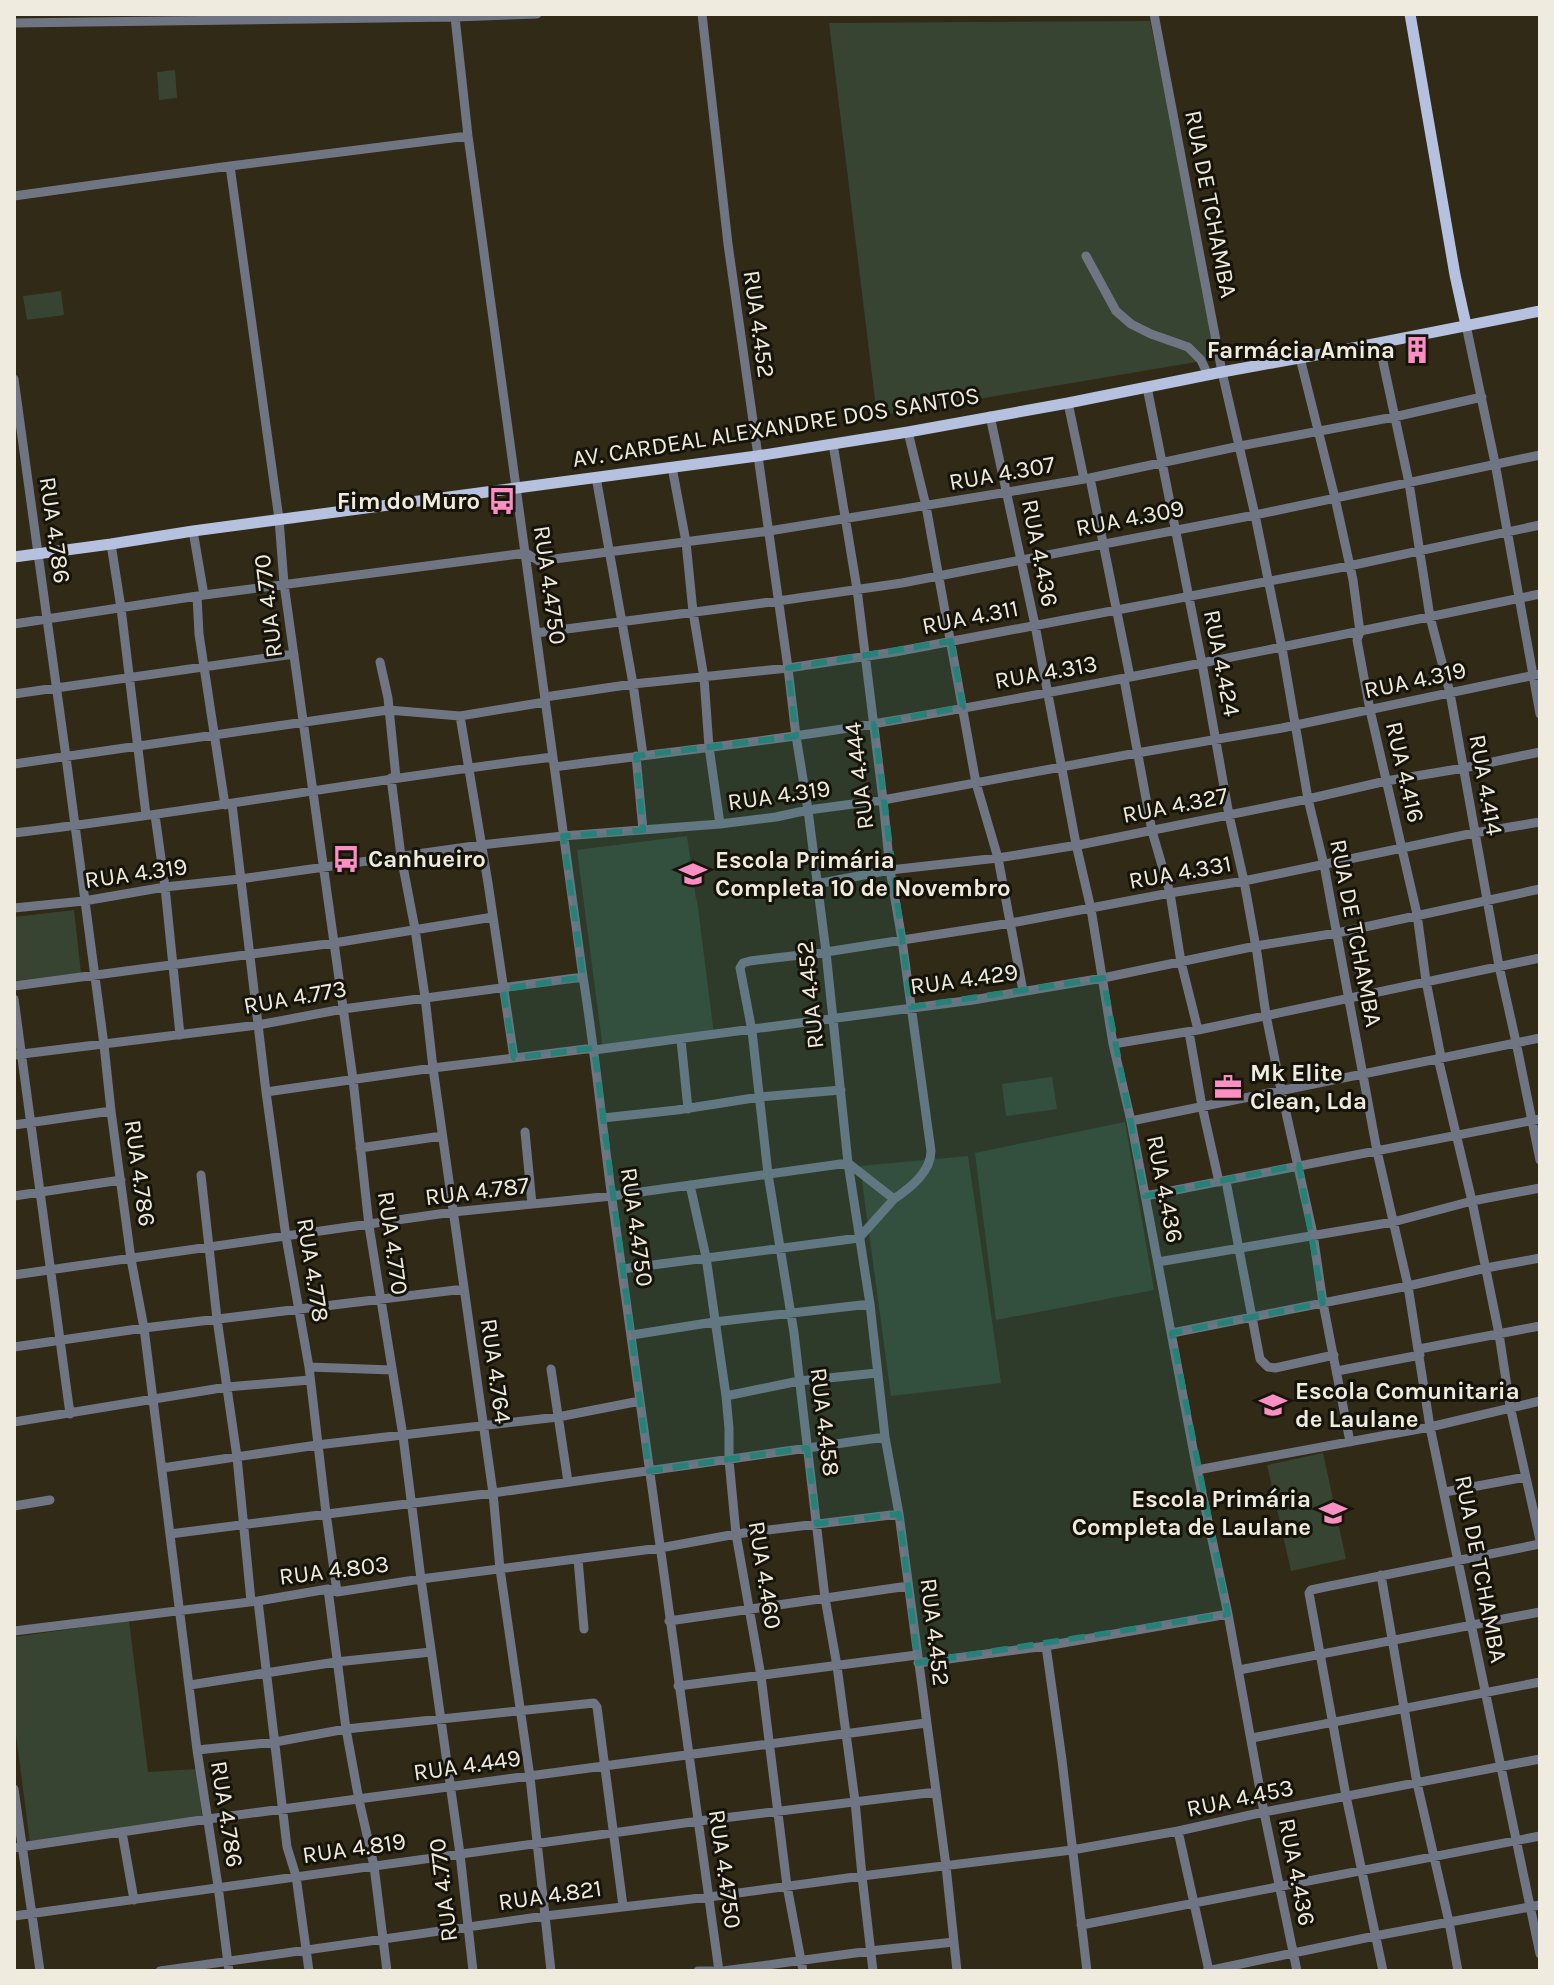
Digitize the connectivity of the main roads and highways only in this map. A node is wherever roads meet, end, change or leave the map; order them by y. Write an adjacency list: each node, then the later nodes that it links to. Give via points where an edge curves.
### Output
1 (1411, 17): 3 (main road)
2 (1540, 311): 3 (main road, AV. CARDEAL ALEXANDRE DOS SANTOS)
3 (1466, 325): 4 (main road, AV. CARDEAL ALEXANDRE DOS SANTOS, via 833,444)
4 (14, 557)

